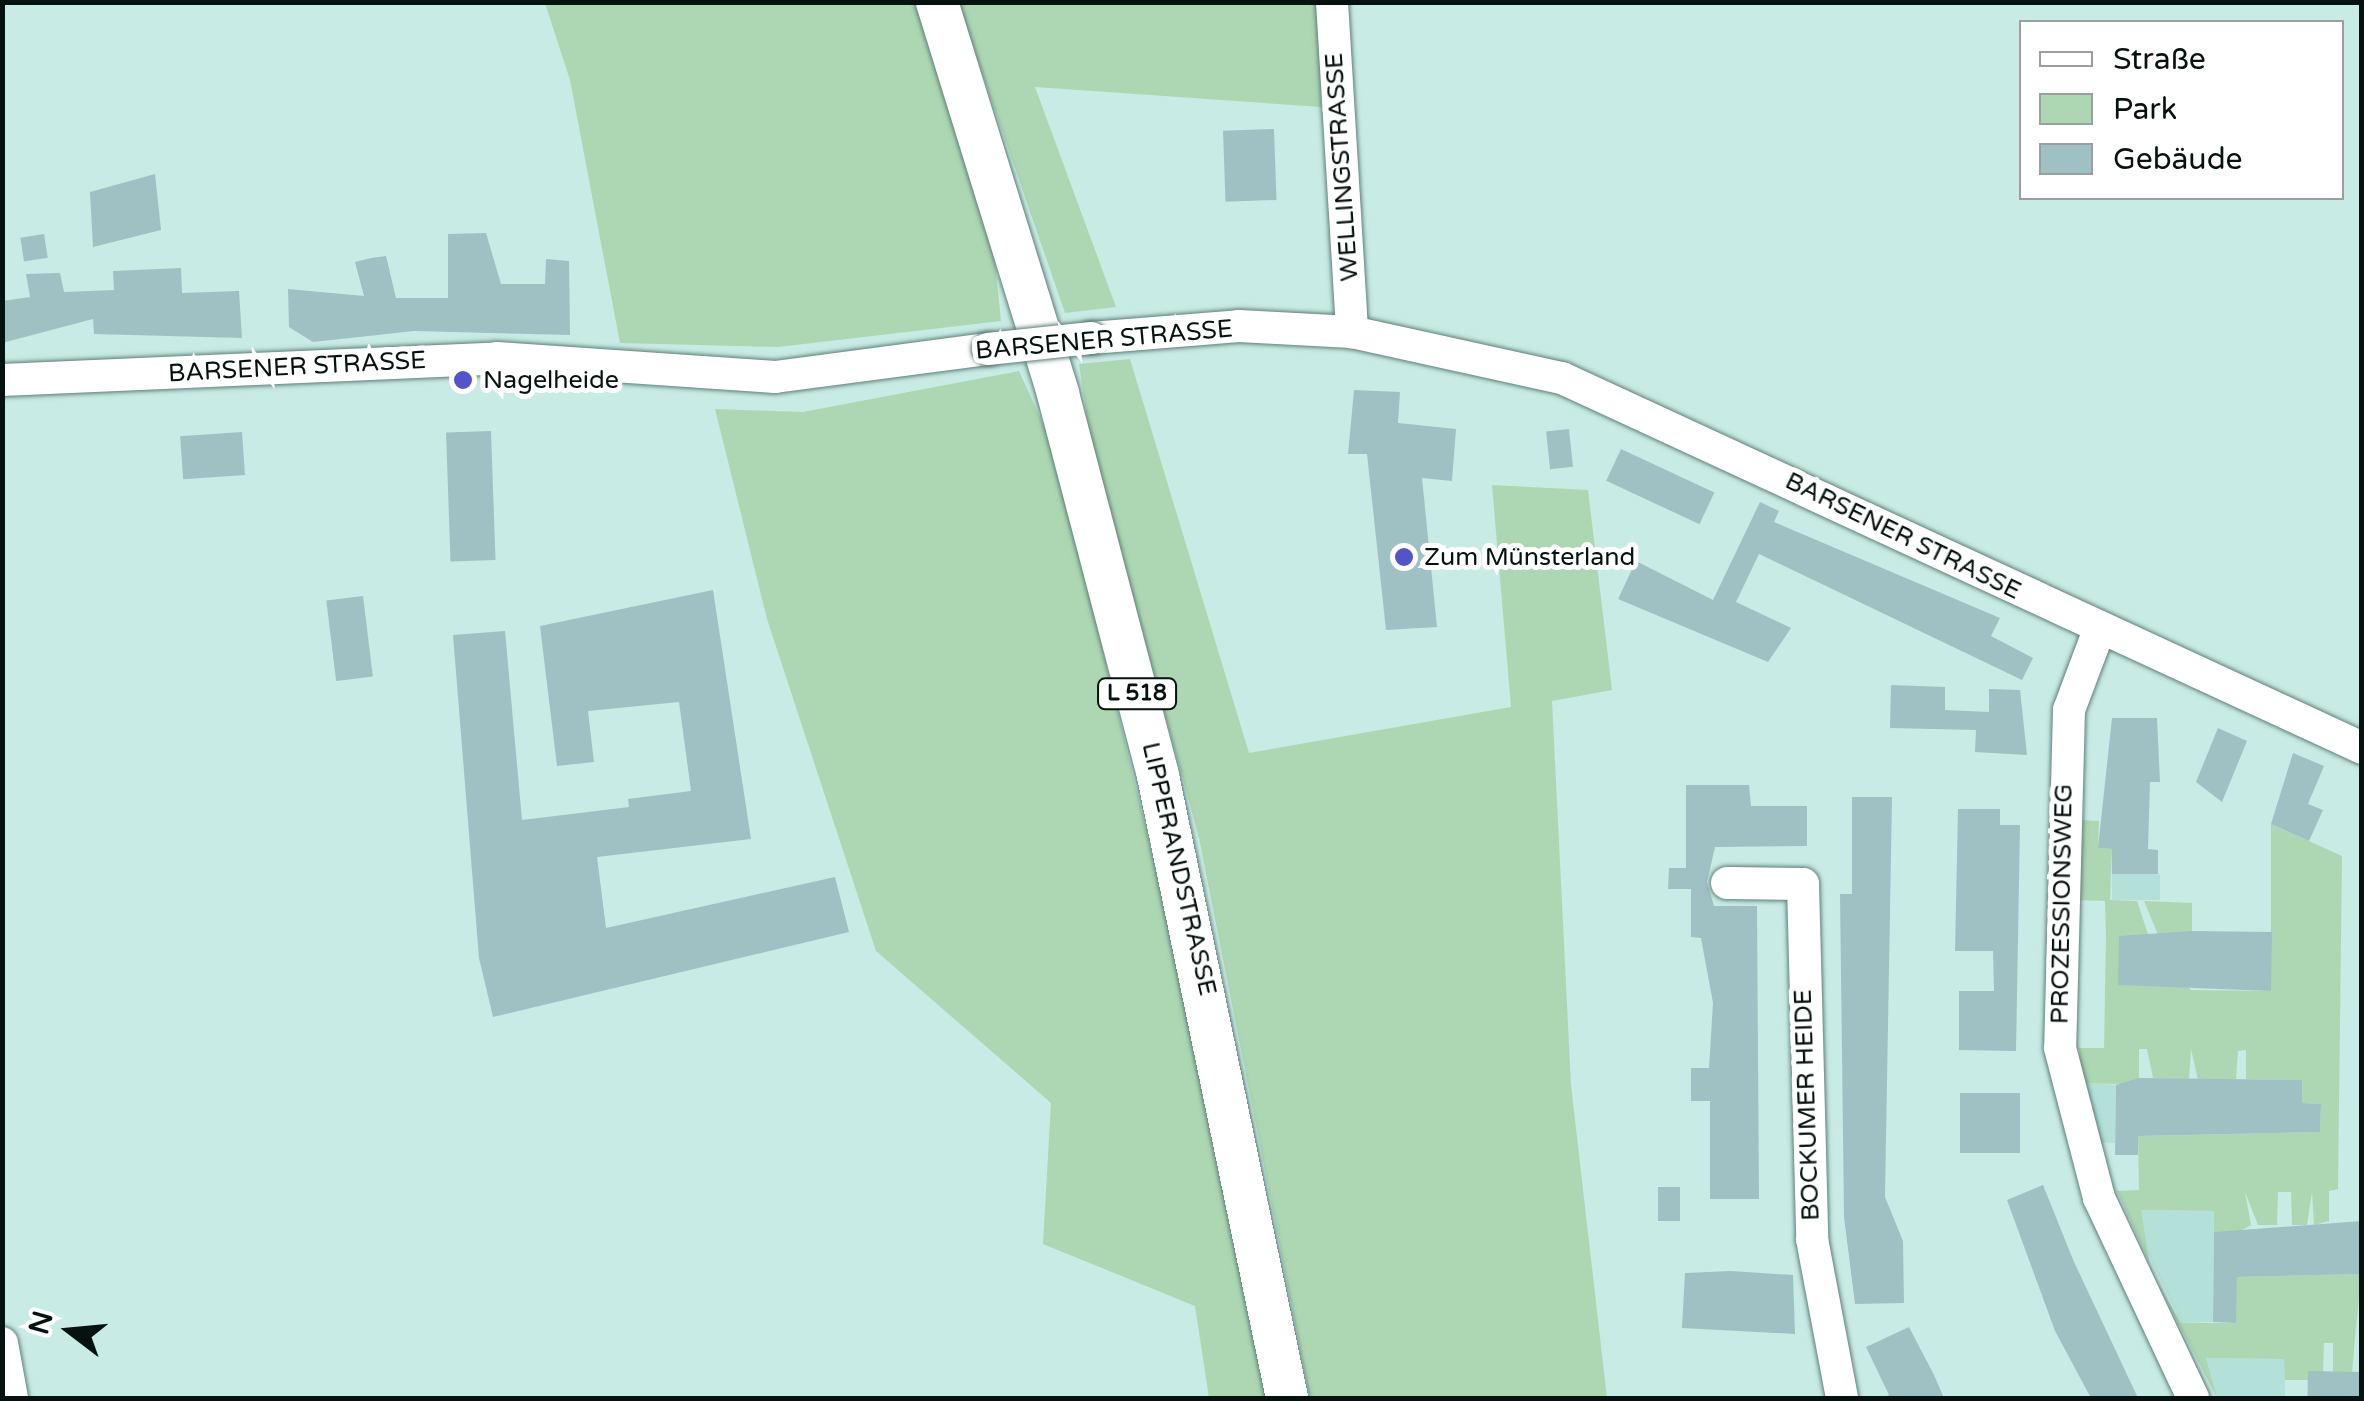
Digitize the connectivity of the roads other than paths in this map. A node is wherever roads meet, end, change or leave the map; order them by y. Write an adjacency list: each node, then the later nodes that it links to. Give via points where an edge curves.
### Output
1 (937, 2): 10 (main road, LIPPERANDSTRASSE / L 518, via 1058,394 1158,776 1225,1066)
2 (1332, 2): 3 (street, WELLINGSTRASSE)
3 (1352, 332): 4 (street, BARSENER STRASSE, bridge, via 1239,326 775,376 497,358); 5 (street, BARSENER STRASSE, via 1501,360 1595,392)
4 (2, 380)
5 (2100, 630): 6 (street, BARSENER STRASSE); 12 (street, PROZESSIONSWEG, via 2068,722 2060,1048 2099,1198)
6 (2362, 748)
7 (1727, 883): 11 (street, BOCKUMER HEIDE, via 1803,884 1812,1238)
8 (2, 1343): 9 (street)
9 (12, 1398)
10 (1286, 1398)
11 (1842, 1398)
12 (2193, 1398)

